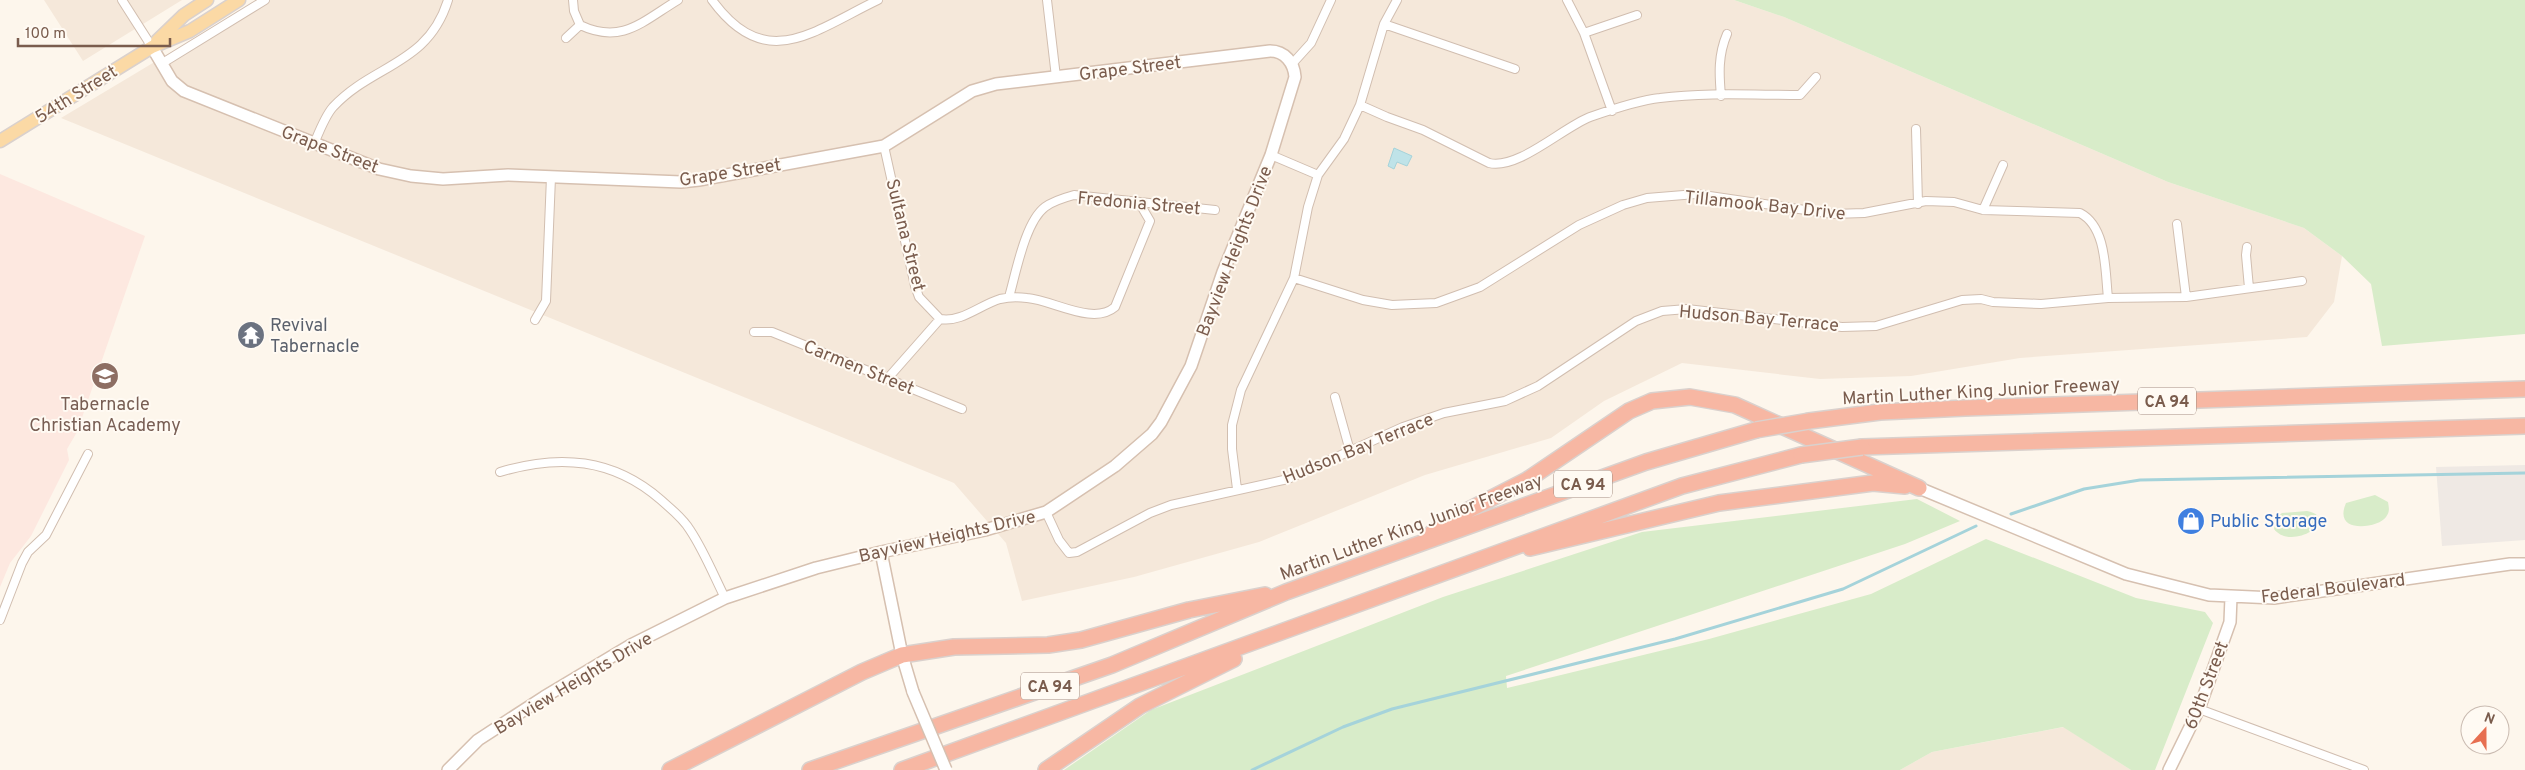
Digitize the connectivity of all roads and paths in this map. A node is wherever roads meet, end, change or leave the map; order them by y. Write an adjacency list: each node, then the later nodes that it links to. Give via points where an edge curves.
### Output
1 (122, 0): 20 (street)
2 (207, 0): 20 (main road, 54th Street, via 184,15)
3 (238, 0): 20 (main road, 54th Street, via 190,31)
4 (265, 0): 21 (street)
5 (448, 0): 31 (street, via 440,21 421,46 348,93 332,108)
6 (573, 0): 15 (street)
7 (678, 0): 15 (street, via 624,32 598,31)
8 (712, 0): 9 (street, via 737,29 755,38 775,42 802,36)
9 (878, 0)
10 (1047, 0): 24 (street)
11 (1331, 0): 22 (street, via 1311,43)
12 (1397, 0): 16 (street)
13 (1567, 0): 17 (street)
14 (1637, 15): 17 (street)
15 (580, 24): 19 (street)
16 (1384, 24): 23 (street); 27 (street)
17 (1584, 33): 28 (street)
18 (1727, 34): 26 (street, via 1721,47)
19 (566, 38)
20 (152, 47): 21 (street, Grape Street); 30 (main road, 54th Street)
21 (161, 64): 31 (street, Grape Street, via 172,81 184,91)
22 (1292, 64): 24 (street, Grape Street, via 1283,54 1270,51); 33 (street, Bayview Heights Drive, via 1295,77)
23 (1514, 69)
24 (1056, 77): 32 (street, Grape Street, via 996,84 972,91)
25 (1816, 77): 26 (street, via 1800,95)
26 (1721, 96): 28 (street, via 1658,98)
27 (1360, 105): 28 (street, via 1498,165 1512,162 1570,127); 35 (street, via 1344,139)
28 (1612, 111)
29 (1916, 129): 38 (street)
30 (0, 141)
31 (314, 144): 36 (street, Grape Street, via 379,169 417,176 443,179 508,175)
32 (884, 146): 36 (street, Grape Street, via 681,182); 49 (street, Sultana Street, via 915,286 919,297)
33 (1271, 155): 35 (street); 62 (street, Bayview Heights Drive, via 1223,272 1191,366 1161,422 1115,466)
34 (2003, 165): 40 (street)
35 (1318, 175): 43 (street)
36 (551, 177): 50 (street, via 546,301)
37 (1140, 204): 39 (street, Fredonia Street); 46 (street, Fredonia Street, via 1074,196 1057,200 1032,222); 46 (street, via 1150,222 1112,310 1096,315 1029,298)
38 (1918, 204): 40 (street, Tillamook Bay Drive, via 1926,201 1954,202); 43 (street, Tillamook Bay Drive, via 1864,214 1832,214 1696,194 1648,198 1579,224 1480,287 1436,303 1378,303)
39 (1215, 210)
40 (1982, 210): 48 (street, Tillamook Bay Drive, via 2080,213 2086,216 2101,242)
41 (2178, 224): 47 (street)
42 (2247, 247): 45 (street)
43 (1294, 278): 61 (street, via 1236,407 1232,449)
44 (2302, 281): 45 (street, Hudson Bay Terrace)
45 (2249, 288): 47 (street, Hudson Bay Terrace)
46 (1009, 297): 49 (street, via 951,321)
47 (2186, 297): 48 (street, Hudson Bay Terrace)
48 (2108, 298): 57 (street, Hudson Bay Terrace, via 2041,304 1962,300 1884,324 1842,327 1687,309 1662,311 1636,321 1538,386 1505,401 1444,413)
49 (940, 318): 52 (street)
50 (535, 320)
51 (754, 332): 52 (street, Carmen Street, via 772,332)
52 (888, 378): 55 (street, Carmen Street)
53 (2525, 390): 63 (highway, Martin Luther King Junior Freeway / CA 94, bridge, via 1965,408 1880,412 1810,421 1756,430 1646,462)
54 (1335, 397): 57 (street)
55 (962, 409)
56 (2525, 426): 65 (highway, CA 94, bridge, via 1862,447 1802,455 1682,486)
57 (1350, 451): 61 (street, Hudson Bay Terrace, via 1288,479)
58 (88, 454): 70 (street, via 46,535 28,552 22,563)
59 (500, 472): 69 (street, via 530,463 571,461 619,472 648,489 675,512 690,530)
60 (1919, 488): 63 (highway, via 1735,405 1690,396 1652,400 1527,480 1455,517); 65 (highway, via 1873,482 1719,503); 68 (street, Federal Boulevard, via 2129,575 2209,595)
61 (1237, 489): 62 (street, Hudson Bay Terrace, via 1164,508 1078,552 1063,548)
62 (1046, 512): 64 (street, Bayview Heights Drive, via 985,530)
63 (1413, 546): 67 (highway, Martin Luther King Junior Freeway / CA 94)
64 (881, 552): 69 (street, Bayview Heights Drive, via 816,568); 72 (street)
65 (1485, 559): 71 (highway, CA 94)
66 (2525, 564): 68 (street, Federal Boulevard, via 2289,597)
67 (1286, 592): 72 (highway, via 1189,610 1081,640 1048,645 954,647); 76 (highway, Martin Luther King Junior Freeway / CA 94, via 1112,665)
68 (2230, 596): 73 (street, 60th Street, via 2230,622)
69 (725, 598): 74 (street, Bayview Heights Drive, via 631,646 544,697 478,740)
70 (0, 620)
71 (1297, 627): 77 (highway, CA 94); 79 (highway, via 1140,706)
72 (902, 656): 75 (highway, via 862,672); 78 (street, bridge, via 913,692)
73 (2200, 709): 80 (street, 60th Street); 81 (street)
74 (448, 770)
75 (670, 770)
76 (810, 770)
77 (902, 770)
78 (946, 770)
79 (1046, 770)
80 (2169, 770)
81 (2364, 770)

